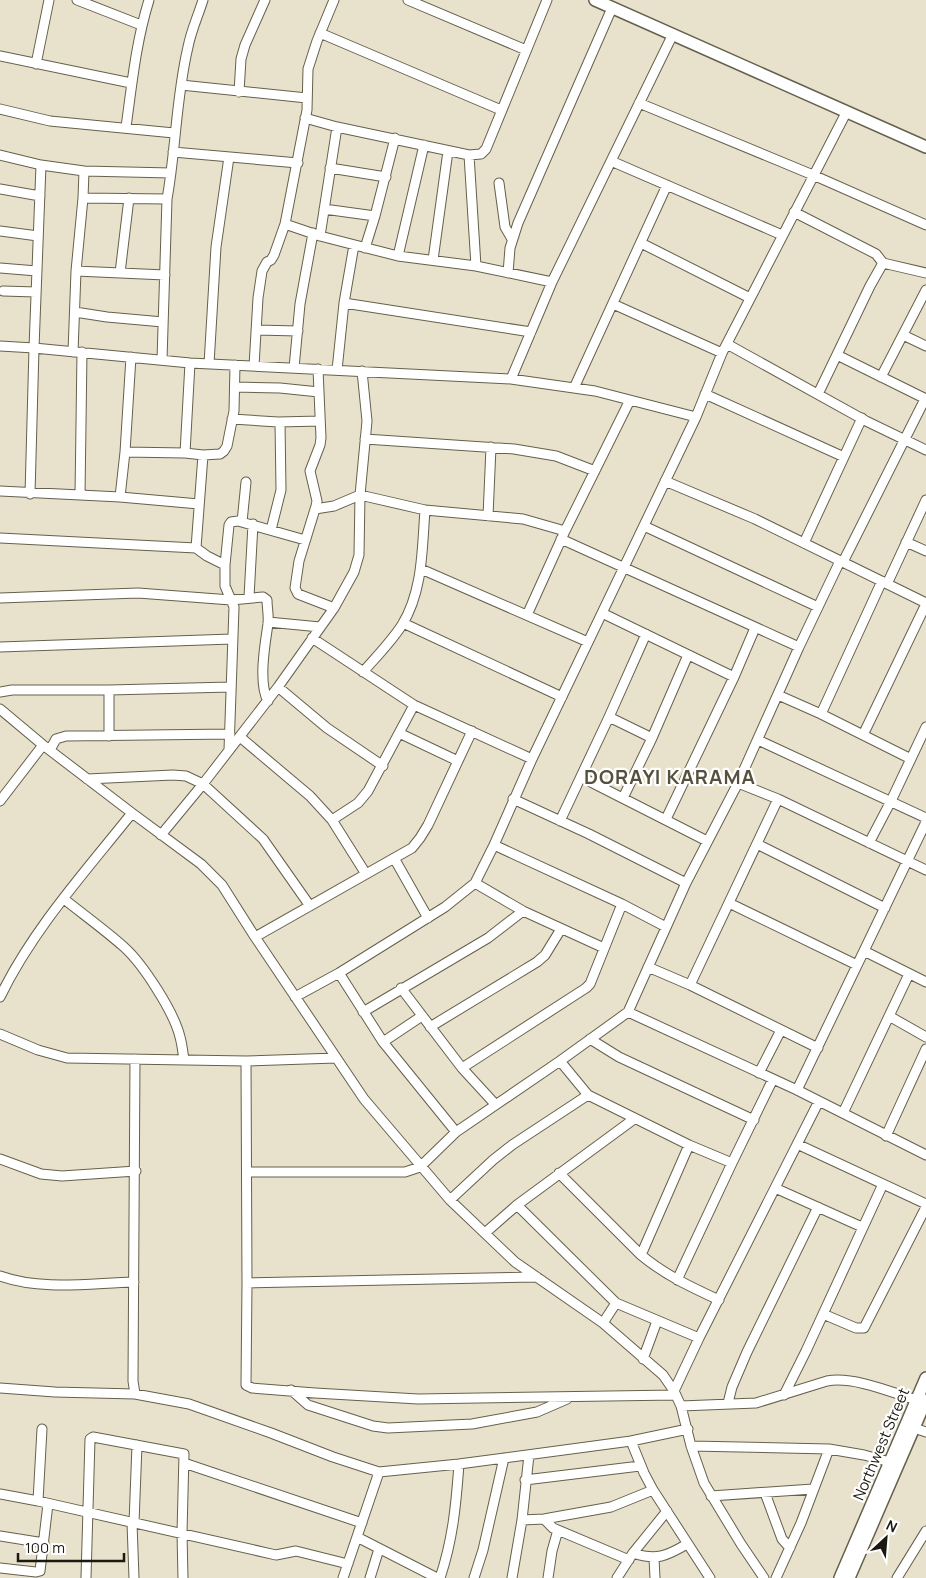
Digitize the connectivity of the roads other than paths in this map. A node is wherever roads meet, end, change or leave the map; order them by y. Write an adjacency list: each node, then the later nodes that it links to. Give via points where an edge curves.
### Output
1 (49, 0): 17 (street)
2 (77, 0): 10 (street)
3 (149, 0): 12 (street)
4 (203, 0): 19 (street, via 188,46)
5 (266, 0): 20 (street, via 245,45)
6 (334, 0): 13 (street)
7 (408, 0): 15 (street)
8 (547, 0): 15 (street)
9 (595, 0): 11 (main road)
10 (91, 3): 12 (street)
11 (612, 8): 14 (main road); 62 (street)
12 (141, 26): 18 (street)
13 (320, 33): 21 (street, via 308,68); 24 (street)
14 (673, 34): 22 (street); 25 (main road)
15 (526, 50): 24 (street)
16 (0, 56): 17 (street)
17 (36, 64): 18 (street)
18 (131, 83): 28 (street)
19 (181, 85): 20 (street); 29 (street)
20 (239, 92): 21 (street)
21 (307, 98): 26 (street)
22 (640, 103): 38 (street); 44 (street)
23 (0, 109): 28 (street, via 50,121)
24 (501, 110): 36 (street, via 486,148 481,154)
25 (847, 111): 32 (main road); 44 (street)
26 (305, 118): 27 (street); 39 (street)
27 (337, 127): 30 (street); 41 (street)
28 (126, 128): 29 (street)
29 (174, 133): 34 (street)
30 (395, 138): 31 (street); 45 (street)
31 (424, 145): 33 (street); 66 (street)
32 (926, 147)
33 (448, 151): 36 (street); 67 (street)
34 (173, 152): 37 (street); 43 (street)
35 (0, 155): 40 (street)
36 (469, 155): 69 (street)
37 (229, 157): 39 (street); 100 (street, via 216,247)
38 (611, 162): 47 (street); 77 (street)
39 (298, 163): 56 (street)
40 (42, 165): 42 (street); 49 (street)
41 (330, 168): 45 (street); 53 (street)
42 (84, 171): 43 (street); 50 (street)
43 (171, 173): 52 (street)
44 (813, 175): 54 (street); 57 (street)
45 (386, 177): 55 (street)
46 (499, 183): 62 (street, via 505,227)
47 (667, 185): 60 (street); 63 (street)
48 (0, 189): 49 (street)
49 (40, 196): 61 (street)
50 (83, 198): 51 (street); 72 (street)
51 (129, 198): 52 (street); 73 (street)
52 (167, 198): 76 (street)
53 (324, 209): 55 (street); 59 (street)
54 (794, 212): 60 (street); 68 (street, via 876,254)
55 (375, 216): 65 (street)
56 (285, 224): 59 (street); 86 (street, via 274,255 262,271)
57 (926, 225)
58 (0, 231): 61 (street)
59 (316, 234): 64 (street); 87 (street, via 300,304)
60 (782, 234): 81 (street)
61 (38, 236): 71 (street)
62 (512, 239): 74 (street)
63 (641, 243): 81 (street); 83 (street)
64 (354, 244): 65 (street); 82 (street)
65 (365, 248): 66 (street)
66 (398, 256): 67 (street)
67 (433, 260): 69 (street)
68 (883, 263): 75 (street); 96 (street)
69 (476, 266): 74 (street)
70 (0, 268): 71 (street)
71 (37, 271): 80 (street)
72 (76, 271): 73 (street); 84 (street)
73 (120, 273): 76 (street)
74 (508, 273): 77 (street)
75 (926, 273)
76 (165, 275): 85 (street)
77 (552, 282): 88 (street)
78 (926, 290): 89 (street)
79 (3, 292): 80 (street)
80 (36, 292): 93 (street)
81 (750, 298): 90 (street)
82 (344, 303): 88 (street); 105 (street)
83 (613, 304): 95 (street); 110 (street)
84 (75, 312): 85 (street); 94 (street)
85 (164, 322): 98 (street)
86 (256, 330): 87 (street); 102 (street)
87 (298, 331): 103 (street)
88 (531, 332): 108 (street)
89 (903, 335): 92 (street); 107 (street)
90 (727, 344): 95 (street); 113 (street)
91 (0, 346): 93 (street)
92 (926, 346)
93 (34, 348): 94 (street); 133 (street)
94 (78, 352): 97 (street); 134 (street)
95 (722, 353): 112 (street)
96 (837, 355): 107 (street); 113 (street)
97 (131, 357): 98 (street); 125 (street)
98 (162, 360): 99 (street)
99 (190, 363): 100 (street); 126 (street)
100 (209, 364): 101 (street)
101 (235, 365): 102 (street); 109 (street)
102 (254, 366): 103 (street)
103 (294, 368): 104 (street)
104 (318, 369): 105 (street); 111 (street)
105 (337, 370): 106 (street)
106 (362, 371): 108 (street); 122 (street, via 367,421)
107 (881, 377): 114 (street)
108 (512, 379): 110 (street)
109 (235, 387): 111 (street); 118 (street)
110 (574, 388): 115 (street)
111 (319, 392): 119 (street)
112 (705, 394): 116 (street); 128 (street)
113 (818, 394): 117 (street)
114 (925, 399): 121 (street)
115 (630, 400): 116 (street); 129 (street)
116 (696, 417): 130 (street)
117 (862, 418): 121 (street); 128 (street)
118 (232, 419): 120 (street); 127 (street, via 224,451)
119 (320, 421): 120 (street); 139 (street, via 320,445 310,471 317,501)
120 (280, 422): 145 (street, via 281,490)
121 (904, 439): 124 (street); 153 (street)
122 (365, 440): 123 (street); 135 (street)
123 (492, 447): 129 (street, via 556,456); 141 (street)
124 (926, 450)
125 (125, 452): 126 (street); 136 (street)
126 (185, 453): 127 (street)
127 (203, 455): 138 (street)
128 (844, 457): 150 (street)
129 (595, 471): 146 (street)
130 (665, 481): 144 (street); 150 (street)
131 (246, 482): 142 (street)
132 (0, 491): 133 (street)
133 (30, 494): 134 (street)
134 (80, 495): 136 (street)
135 (360, 495): 139 (street, via 334,506); 140 (street); 163 (street, via 357,562)
136 (120, 497): 138 (street)
137 (926, 501): 149 (street)
138 (198, 504): 151 (street)
139 (315, 509): 148 (street)
140 (425, 510): 141 (street); 156 (street)
141 (488, 516): 146 (street, via 522,519)
142 (242, 522): 143 (street); 154 (street, via 229,524)
143 (253, 524): 145 (street); 159 (street)
144 (644, 526): 155 (street); 162 (street)
145 (272, 530): 148 (street)
146 (563, 535): 155 (street); 165 (street)
147 (0, 538): 151 (street)
148 (305, 540): 163 (street, via 294,588 298,594)
149 (906, 542): 152 (street); 157 (street)
150 (804, 543): 153 (street)
151 (196, 548): 154 (street)
152 (926, 551)
153 (842, 562): 157 (street); 162 (street)
154 (225, 565): 160 (street, via 225,586)
155 (624, 567): 164 (street); 169 (street)
156 (421, 570): 165 (street); 167 (street, via 415,596)
157 (884, 582): 161 (street); 188 (street)
158 (0, 598): 160 (street, via 138,593)
159 (250, 598): 160 (street); 166 (street, via 263,597 267,600)
160 (231, 600): 172 (street, via 234,607)
161 (926, 603): 194 (street)
162 (818, 607): 175 (street)
163 (334, 608): 168 (street)
164 (602, 613): 170 (street); 173 (street)
165 (527, 615): 173 (street)
166 (268, 622): 168 (street); 185 (street, via 263,690)
167 (403, 623): 177 (street); 184 (street)
168 (320, 627): 171 (street)
169 (755, 628): 175 (street); 178 (street)
170 (646, 634): 176 (street); 189 (street)
171 (312, 638): 177 (street); 179 (street)
172 (232, 639): 174 (street); 180 (street)
173 (588, 642): 184 (street)
174 (0, 647)
175 (798, 647): 183 (street)
176 (688, 655): 178 (street); 197 (street)
177 (363, 672): 186 (street)
178 (734, 677): 216 (street)
179 (278, 686): 185 (street); 204 (street, via 327,728)
180 (232, 687): 181 (street); 193 (street)
181 (109, 690): 182 (street); 195 (street)
182 (0, 692)
183 (778, 695): 188 (street); 198 (street)
184 (562, 697): 202 (street)
185 (268, 701): 196 (street)
186 (414, 705): 191 (street); 192 (street)
187 (0, 709): 199 (street)
188 (822, 714): 194 (street)
189 (609, 717): 197 (street); 205 (street)
190 (926, 727): 201 (street)
191 (472, 731): 202 (street); 203 (street)
192 (400, 733): 203 (street); 204 (street)
193 (230, 734): 195 (street); 200 (street)
194 (863, 735): 201 (street)
195 (109, 736): 199 (street, via 60,737)
196 (240, 736): 200 (street); 217 (street, via 303,788)
197 (652, 738): 210 (street)
198 (758, 740): 207 (street); 213 (street)
199 (47, 748): 206 (street); 209 (street)
200 (229, 750): 208 (street)
201 (911, 759): 213 (street)
202 (532, 760): 211 (street)
203 (458, 761): 225 (street, via 420,838 412,848)
204 (383, 766): 217 (street, via 363,798)
205 (581, 777): 210 (street); 218 (street)
206 (87, 779): 208 (street, via 174,775 186,776); 214 (street)
207 (738, 783): 212 (street); 221 (street)
208 (203, 784): 220 (street); 234 (street, via 263,839)
209 (1, 797)
210 (623, 798): 216 (street)
211 (513, 799): 218 (street); 224 (street)
212 (778, 799): 222 (street); 223 (street)
213 (891, 801): 215 (street); 222 (street)
214 (132, 813): 220 (street); 231 (street)
215 (926, 818)
216 (666, 819): 221 (street)
217 (332, 820): 228 (street)
218 (560, 821): 230 (street)
219 (926, 822): 226 (street)
220 (161, 835): 240 (street, via 201,864 222,885)
221 (708, 841): 230 (street)
222 (870, 843): 226 (street)
223 (757, 844): 232 (street); 235 (street)
224 (494, 845): 229 (street); 233 (street)
225 (394, 858): 228 (street); 237 (street)
226 (908, 860): 227 (street); 235 (street)
227 (926, 870)
228 (366, 874): 234 (street)
229 (475, 883): 236 (street); 237 (street)
230 (686, 883): 238 (street)
231 (64, 899): 250 (street, via 34,937); 266 (street, via 135,958 156,987 175,1023)
232 (729, 903): 243 (street); 248 (street)
233 (622, 904): 238 (street); 241 (street)
234 (310, 906): 240 (street)
235 (885, 908): 242 (street)
236 (523, 911): 239 (street); 249 (street, via 488,938)
237 (428, 918): 245 (street)
238 (666, 927): 244 (street)
239 (561, 929): 241 (street); 256 (street, via 537,962)
240 (255, 937): 251 (street)
241 (604, 948): 269 (street, via 590,984 581,993)
242 (864, 951): 243 (street); 246 (street)
243 (857, 965): 262 (street)
244 (648, 967): 248 (street); 253 (street)
245 (338, 973): 251 (street); 252 (street)
246 (910, 974): 247 (street); 255 (street)
247 (926, 982)
248 (690, 986): 257 (street)
249 (401, 988): 252 (street); 254 (street)
250 (0, 997)
251 (295, 997): 264 (street)
252 (363, 1012): 261 (street)
253 (628, 1012): 260 (street); 270 (street)
254 (422, 1016): 256 (street); 261 (street)
255 (889, 1016): 259 (street); 276 (street)
256 (430, 1027): 269 (street)
257 (781, 1030): 262 (street); 270 (street)
258 (0, 1034): 265 (street, via 67,1058)
259 (926, 1037)
260 (590, 1039): 268 (street); 278 (street, via 619,1057)
261 (383, 1042): 279 (street)
262 (818, 1048): 272 (street)
263 (926, 1049): 280 (street)
264 (336, 1058): 267 (street); 286 (street, via 364,1099)
265 (135, 1059): 266 (street); 287 (street)
266 (184, 1060): 267 (street)
267 (246, 1061): 288 (street)
268 (560, 1061): 273 (street); 275 (street)
269 (462, 1068): 275 (street)
270 (759, 1073): 271 (street)
271 (773, 1079): 272 (street); 278 (street)
272 (797, 1090): 274 (street)
273 (588, 1095): 277 (street); 292 (street, via 512,1145)
274 (819, 1101): 276 (street); 281 (street)
275 (495, 1104): 279 (street)
276 (843, 1113): 280 (street)
277 (634, 1119): 282 (street); 289 (street)
278 (754, 1120): 285 (street)
279 (456, 1132): 286 (street)
280 (886, 1136): 283 (street)
281 (797, 1144): 290 (street); 291 (street)
282 (689, 1145): 285 (street); 298 (street)
283 (926, 1155)
284 (0, 1159): 287 (street, via 41,1174)
285 (732, 1162): 301 (street)
286 (420, 1167): 288 (street, via 405,1172); 292 (street)
287 (136, 1172): 302 (street)
288 (247, 1172): 303 (street)
289 (560, 1173): 293 (street); 298 (street)
290 (883, 1184): 294 (street); 296 (street)
291 (775, 1188): 295 (street); 304 (street)
292 (450, 1200): 297 (street)
293 (517, 1205): 297 (street); 305 (street)
294 (926, 1205): 306 (street, via 864,1328 856,1328)
295 (818, 1207): 296 (street); 319 (street, via 744,1359)
296 (862, 1227): 306 (street)
297 (485, 1233): 300 (street, via 515,1262)
298 (641, 1255): 301 (street)
299 (0, 1276): 302 (street, via 59,1285)
300 (537, 1277): 303 (street); 308 (street)
301 (677, 1280): 304 (street)
302 (134, 1282): 315 (street)
303 (247, 1283): 313 (street, via 246,1385)
304 (719, 1300): 309 (street)
305 (616, 1303): 307 (street); 308 (street)
306 (822, 1314): 316 (street)
307 (657, 1321): 309 (street); 310 (street)
308 (603, 1323): 310 (street)
309 (699, 1338): 314 (street)
310 (644, 1359): 314 (street, via 663,1375)
311 (926, 1378): 318 (main road, Northwest Street)
312 (0, 1388): 315 (street)
313 (291, 1390): 317 (street, via 418,1399); 317 (street, via 308,1405 388,1428 472,1424 537,1412)
314 (675, 1393): 317 (street); 320 (street)
315 (135, 1394): 335 (street, via 189,1404)
316 (784, 1395): 318 (street, via 837,1379); 319 (street, via 756,1403)
317 (572, 1397)
318 (921, 1400): 321 (main road, Northwest Street); 331 (main road, Northwest Street)
319 (728, 1403): 320 (street)
320 (681, 1406): 323 (street)
321 (914, 1428): 324 (street); 379 (main road, Northwest Street)
322 (42, 1429): 342 (street)
323 (688, 1429): 325 (street); 327 (street)
324 (926, 1432)
325 (631, 1441): 329 (street); 334 (street)
326 (137, 1445): 332 (street, via 183,1454); 345 (street, via 91,1437); 348 (street)
327 (692, 1446): 328 (street); 341 (street)
328 (829, 1448): 331 (street); 337 (street)
329 (529, 1455): 330 (street); 336 (street)
330 (504, 1458): 333 (street); 370 (street)
331 (890, 1462): 378 (main road, Northwest Street)
332 (184, 1463): 349 (street); 352 (street)
333 (459, 1464): 335 (street); 369 (street, via 448,1553)
334 (640, 1466): 336 (street); 338 (street)
335 (379, 1472): 349 (street)
336 (525, 1480): 347 (street)
337 (813, 1489): 339 (street); 357 (street)
338 (653, 1490): 344 (street); 346 (street, via 611,1507)
339 (765, 1493): 341 (street); 357 (street, via 782,1539)
340 (0, 1494): 342 (street)
341 (711, 1496): 376 (street)
342 (38, 1501): 343 (street)
343 (48, 1504): 345 (street); 355 (street)
344 (666, 1511): 356 (street); 359 (street)
345 (88, 1513): 348 (street); 364 (street)
346 (544, 1519): 347 (street); 350 (street)
347 (522, 1520): 371 (street)
348 (133, 1523): 352 (street); 365 (street)
349 (362, 1523): 354 (street)
350 (558, 1530): 359 (street); 372 (street)
351 (926, 1531): 380 (street)
352 (182, 1533): 361 (street, via 276,1555 296,1551); 366 (street)
353 (0, 1536): 355 (street)
354 (358, 1537): 358 (street); 361 (street)
355 (44, 1543): 362 (street, via 40,1571)
356 (688, 1544): 360 (street, via 671,1554); 375 (street)
357 (790, 1548): 377 (street)
358 (379, 1549): 363 (street); 368 (street)
359 (631, 1556): 360 (street); 373 (street)
360 (654, 1558): 374 (street)
361 (348, 1564): 367 (street)
362 (0, 1568)
363 (423, 1574): 369 (street)
364 (86, 1578)
365 (134, 1578)
366 (183, 1578)
367 (343, 1578)
368 (370, 1578)
369 (439, 1578)
370 (474, 1578)
371 (512, 1578)
372 (548, 1578)
373 (617, 1578)
374 (655, 1578)
375 (710, 1578)
376 (764, 1578)
377 (776, 1578)
378 (840, 1578)
379 (849, 1578)
380 (898, 1578)

